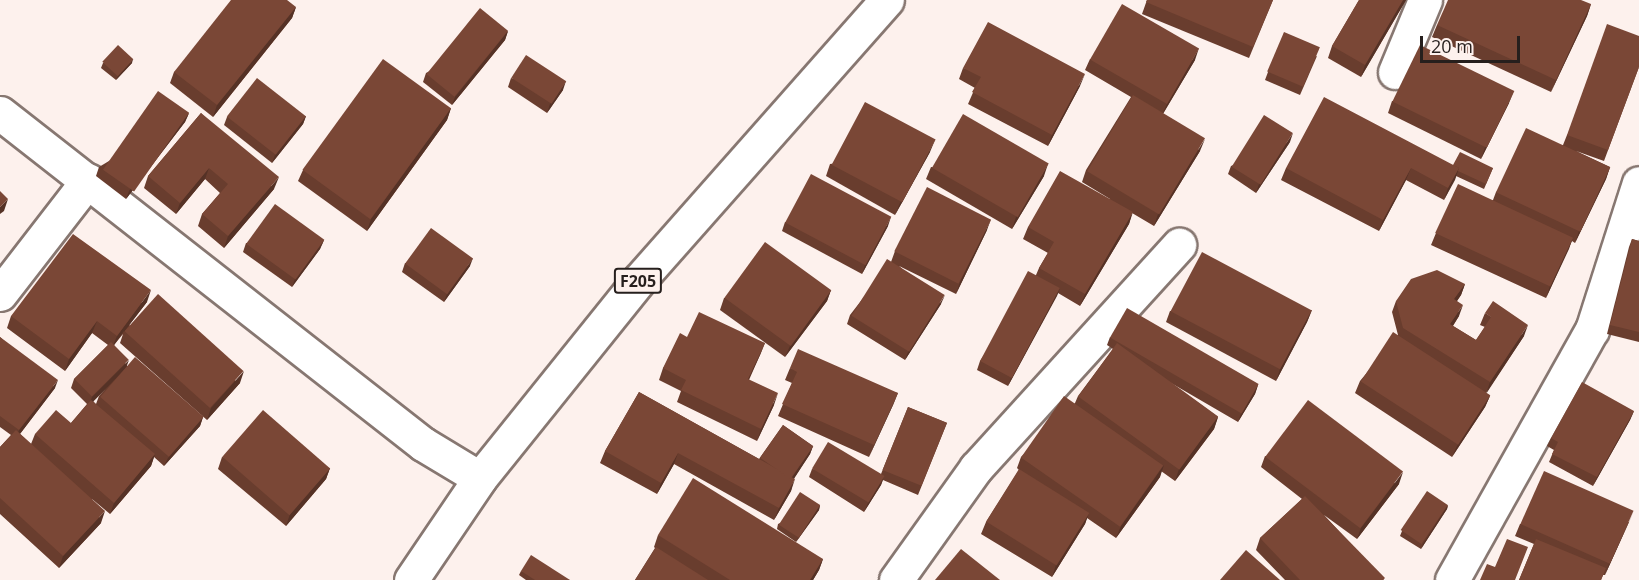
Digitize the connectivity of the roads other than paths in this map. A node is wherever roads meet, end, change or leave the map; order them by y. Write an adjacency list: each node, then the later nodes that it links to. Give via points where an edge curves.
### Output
1 (860, 0): 10 (street, F205, via 750,119 626,267)
2 (887, 0): 12 (street, F205, via 639,280 480,478)
3 (1425, 0): 4 (street)
4 (1395, 72)
5 (0, 113): 6 (street)
6 (88, 180): 9 (street); 10 (street, via 423,444)
7 (1639, 183): 14 (street, via 1592,330)
8 (1179, 245): 13 (street, via 976,468)
9 (0, 294)
10 (468, 471): 11 (street, F205)
11 (393, 580)
12 (411, 580)
13 (896, 580)
14 (1452, 580)

